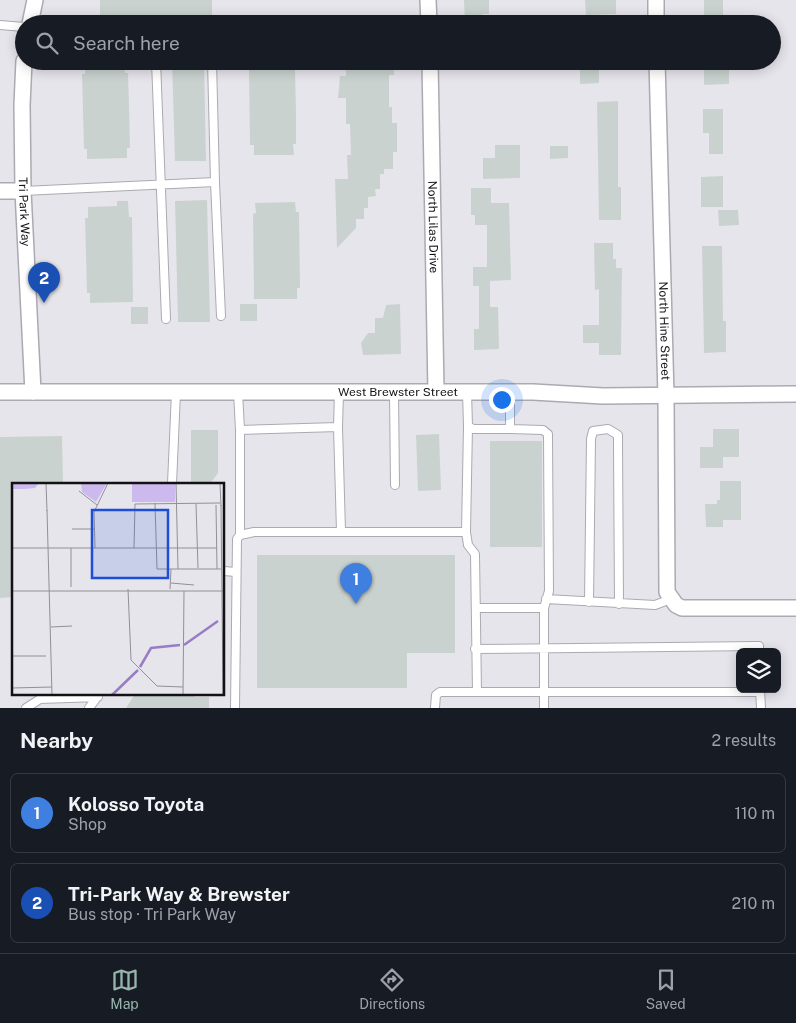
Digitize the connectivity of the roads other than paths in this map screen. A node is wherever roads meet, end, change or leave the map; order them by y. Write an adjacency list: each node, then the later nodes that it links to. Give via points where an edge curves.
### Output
1 (35, 0): 4 (street)
2 (428, 0): 5 (street)
3 (656, 0): 6 (street)
4 (32, 15)
5 (429, 15)
6 (656, 15)
7 (0, 25): 8 (lane)
8 (15, 26)
9 (24, 70): 16 (street, Tri Park Way)
10 (156, 70): 15 (lane)
11 (212, 70): 14 (lane)
12 (430, 70): 26 (street, North Lilas Drive)
13 (657, 70): 30 (street, North Hine Street)
14 (215, 182): 15 (lane); 18 (lane)
15 (160, 185): 16 (lane); 19 (lane)
16 (24, 191): 17 (street); 21 (street, Tri Park Way)
17 (0, 192)
18 (222, 316)
19 (166, 319)
20 (0, 392): 21 (street, West Brewster Street)
21 (33, 392): 22 (street, West Brewster Street)
22 (176, 392): 23 (street, West Brewster Street); 35 (lane)
23 (238, 392): 24 (street, West Brewster Street); 34 (lane)
24 (339, 392): 25 (street, West Brewster Street); 32 (lane)
25 (394, 392): 26 (street, West Brewster Street); 36 (lane)
26 (436, 392): 27 (street, West Brewster Street)
27 (467, 392): 28 (street, West Brewster Street); 31 (lane)
28 (510, 392): 30 (street, West Brewster Street); 33 (lane)
29 (796, 394): 30 (street, West Brewster Street)
30 (666, 396): 42 (street, North Hine Street, via 667,592)
31 (468, 426): 33 (lane, via 473,429); 38 (lane)
32 (338, 427): 34 (lane); 37 (lane)
33 (510, 429): 44 (lane, via 543,430 548,434 549,591)
34 (240, 430): 39 (lane)
35 (172, 483)
36 (395, 485)
37 (340, 531): 38 (lane); 39 (lane)
38 (466, 532): 46 (lane, via 468,545 475,554)
39 (240, 535): 41 (lane, via 237,539)
40 (225, 571): 41 (lane)
41 (236, 572): 58 (lane)
42 (671, 599): 45 (lane, via 656,605); 47 (street, via 682,608)
43 (589, 602): 44 (lane); 45 (lane); 45 (lane, via 591,439 594,431 608,429 618,435)
44 (545, 604): 46 (lane); 48 (lane)
45 (619, 604)
46 (476, 608): 50 (lane)
47 (796, 608)
48 (546, 646): 49 (lane); 50 (lane); 53 (lane)
49 (758, 648)
50 (475, 649): 52 (lane)
51 (736, 691): 53 (lane)
52 (477, 692): 53 (lane); 59 (lane, via 440,692 436,695)
53 (544, 693): 60 (lane)
54 (760, 693): 61 (lane)
55 (98, 696): 56 (lane, via 40,699); 57 (lane)
56 (26, 708)
57 (89, 708)
58 (235, 708)
59 (435, 708)
60 (544, 708)
61 (761, 708)

